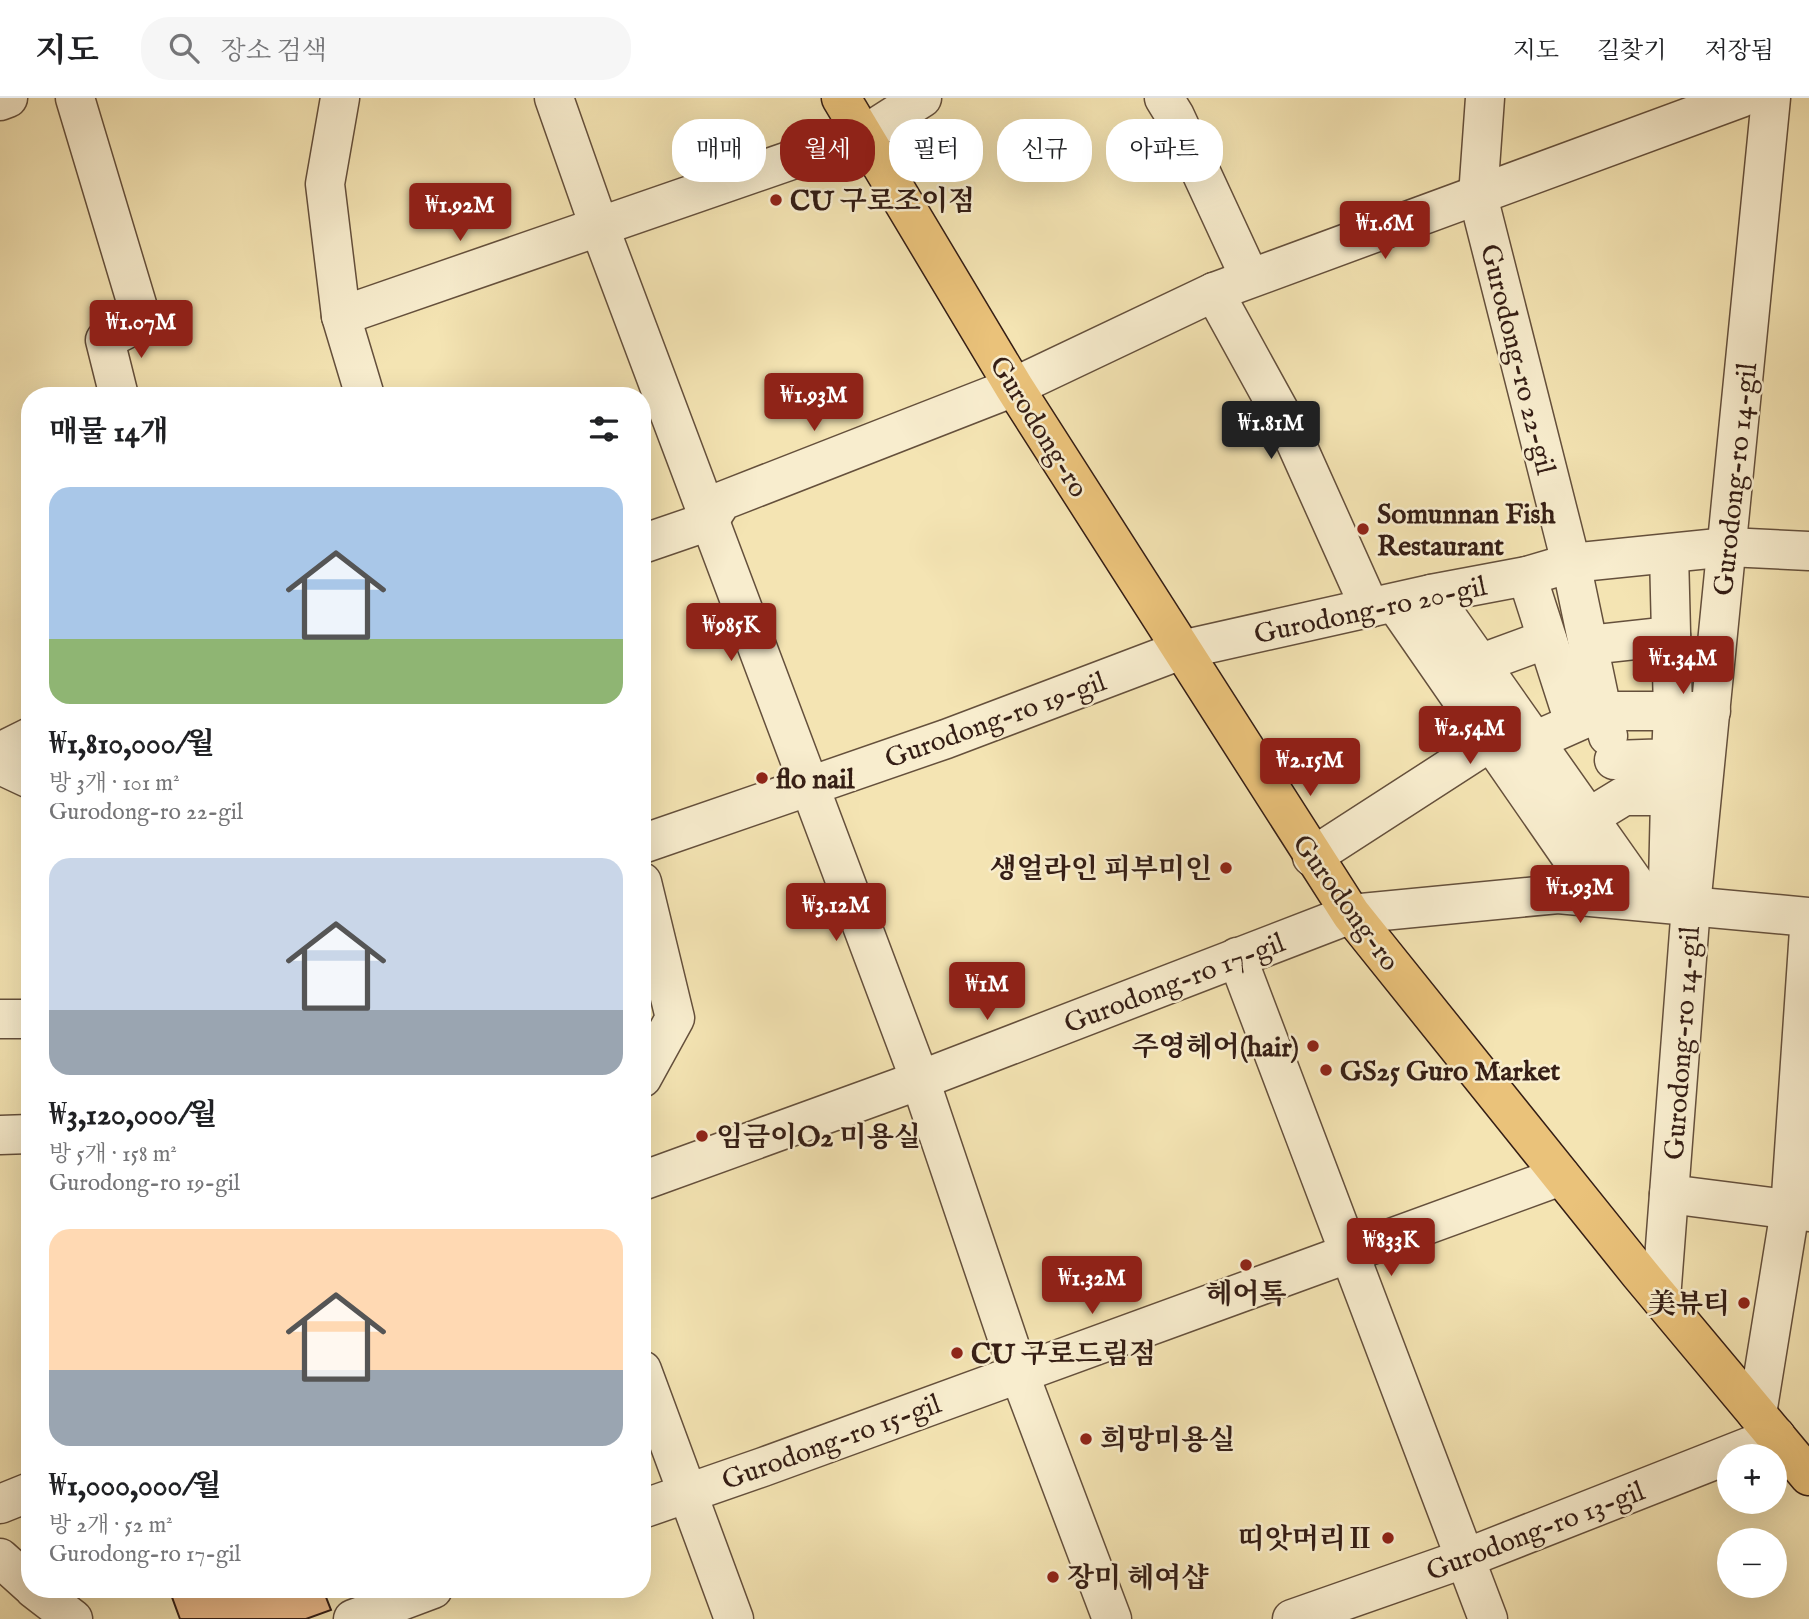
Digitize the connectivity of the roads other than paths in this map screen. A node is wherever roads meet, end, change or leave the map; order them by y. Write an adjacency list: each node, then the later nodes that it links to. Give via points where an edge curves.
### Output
1 (8, 98): 11 (street)
2 (75, 98): 21 (street, via 142,321 105,340)
3 (340, 98): 20 (street, via 325,184)
4 (554, 98): 17 (street)
5 (841, 98): 12 (main road, Gurodong-ro)
6 (922, 98): 13 (street)
7 (1164, 98): 18 (street)
8 (1485, 98): 16 (street, Gurodong-ro 22-gil)
9 (1741, 98): 16 (street)
10 (1771, 98): 26 (street, Gurodong-ro 14-gil)
11 (0, 101)
12 (854, 119)
13 (875, 128)
14 (875, 153): 23 (main road, Gurodong-ro)
15 (780, 164): 17 (street)
16 (1478, 195): 18 (street); 29 (street, Gurodong-ro 22-gil)
17 (599, 226): 20 (street); 24 (street)
18 (1250, 278): 19 (street)
19 (1214, 292): 23 (street); 32 (street)
20 (341, 316): 22 (street)
21 (117, 387)
22 (362, 387)
23 (1014, 387): 24 (street, via 722,501); 36 (main road, Gurodong-ro)
24 (709, 521): 25 (street); 48 (street)
25 (651, 541)
26 (1728, 547): 27 (street, Gurodong-ro 20-gil); 28 (street, Gurodong-ro 20-gil); 39 (street, Gurodong-ro 14-gil)
27 (1809, 551)
28 (1669, 554): 29 (street, Gurodong-ro 20-gil); 33 (street)
29 (1572, 563): 30 (street, Gurodong-ro 20-gil); 35 (street, Gurodong-ro 22-gil)
30 (1527, 576): 31 (street, Gurodong-ro 20-gil); 34 (street)
31 (1431, 594): 32 (street, Gurodong-ro 20-gil); 37 (street)
32 (1382, 605): 36 (street, Gurodong-ro 20-gil); 42 (street)
33 (1671, 636): 35 (street); 38 (street)
34 (1547, 639): 37 (street); 40 (street)
35 (1590, 645): 40 (street, Gurodong-ro 22-gil)
36 (1181, 650): 48 (street, Gurodong-ro 19-gil, via 946,739); 53 (main road, Gurodong-ro)
37 (1479, 664): 42 (street)
38 (1672, 711): 39 (street); 40 (street); 44 (street)
39 (1711, 711): 54 (street, Gurodong-ro 14-gil)
40 (1588, 716): 42 (street); 45 (street)
41 (21, 742): 43 (street)
42 (1507, 746): 49 (street); 53 (street); 54 (street)
43 (0, 752)
44 (1671, 758): 45 (street); 50 (street)
45 (1614, 760): 49 (street)
46 (0, 765): 47 (street)
47 (21, 775)
48 (808, 785): 52 (street, Gurodong-ro 19-gil); 63 (street)
49 (1566, 787): 51 (street)
50 (1670, 796): 51 (street, via 1624,796); 54 (street)
51 (1588, 818): 54 (street)
52 (651, 841)
53 (1312, 857): 55 (main road, Gurodong-ro)
54 (1646, 882): 55 (street, Gurodong-ro 17-gil); 56 (street, Gurodong-ro 17-gil); 68 (street, Gurodong-ro 14-gil)
55 (1350, 914): 59 (street, Gurodong-ro 17-gil); 66 (main road, Gurodong-ro)
56 (1809, 917)
57 (651, 920): 62 (street, via 674,1018)
58 (1809, 930): 69 (street)
59 (1237, 957): 63 (street, Gurodong-ro 17-gil); 70 (street)
60 (0, 1019): 61 (street)
61 (21, 1019)
62 (651, 1060)
63 (920, 1080): 67 (street, Gurodong-ro 17-gil); 72 (street)
64 (21, 1134): 65 (street)
65 (0, 1135)
66 (1561, 1176): 70 (street, Gurodong-ro 15-gil); 71 (main road, Gurodong-ro)
67 (651, 1178)
68 (1669, 1194): 69 (street, Gurodong-ro 14-gil); 71 (street, Gurodong-ro 14-gil)
69 (1799, 1211): 74 (street)
70 (1350, 1252): 72 (street, Gurodong-ro 15-gil); 79 (street)
71 (1661, 1299): 74 (main road, Gurodong-ro)
72 (1019, 1373): 76 (street, Gurodong-ro 15-gil); 86 (street)
73 (651, 1394): 76 (street)
74 (1766, 1425): 75 (main road, Gurodong-ro); 79 (street, Gurodong-ro 13-gil)
75 (1809, 1476)
76 (687, 1492): 77 (street, Gurodong-ro 15-gil); 85 (street)
77 (651, 1506)
78 (0, 1558): 80 (street)
79 (1466, 1558): 87 (street, Gurodong-ro 13-gil); 88 (street)
80 (21, 1577)
81 (46, 1598): 83 (street)
82 (409, 1600): 84 (street)
83 (73, 1619)
84 (353, 1619)
85 (734, 1619)
86 (1112, 1619)
87 (1292, 1619)
88 (1488, 1619)

